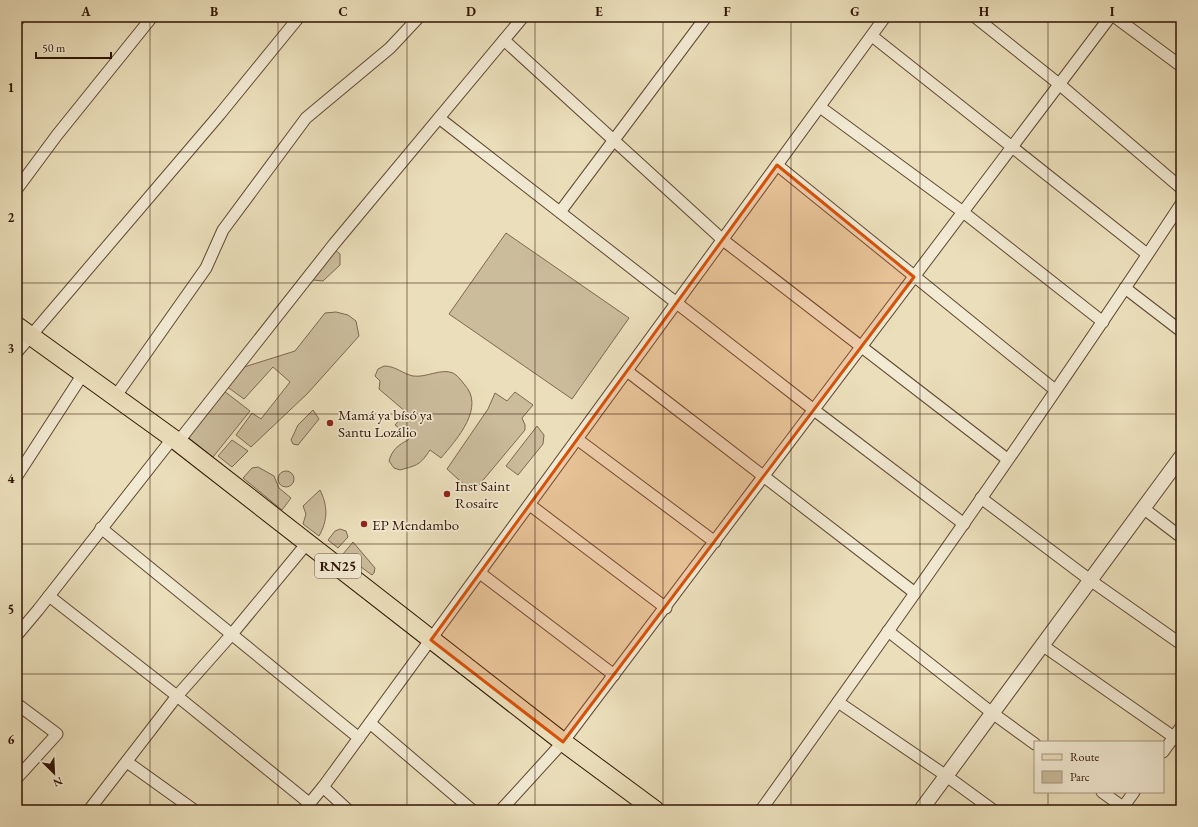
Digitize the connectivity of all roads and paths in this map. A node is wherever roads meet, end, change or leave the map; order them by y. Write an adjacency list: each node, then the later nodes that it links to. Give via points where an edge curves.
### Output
1 (21, 17): 11 (street)
2 (152, 17): 21 (street)
3 (299, 17): 32 (street, via 220,114)
4 (419, 17): 39 (street, via 390,48 306,118 223,230 206,268)
5 (523, 17): 13 (street)
6 (706, 17): 18 (street)
7 (885, 17): 12 (street)
8 (975, 17): 15 (street)
9 (1110, 17): 15 (street)
10 (1115, 17): 14 (street)
11 (17, 21)
12 (872, 36): 16 (street); 19 (street)
13 (504, 40): 17 (street); 18 (street)
14 (1181, 66)
15 (1059, 84): 19 (street); 22 (street)
16 (820, 107): 20 (street); 25 (street)
17 (439, 118): 24 (street); 42 (street)
18 (613, 140): 24 (street); 26 (street)
19 (1013, 146): 25 (street); 27 (street)
20 (777, 165): 26 (street); 28 (street)
21 (17, 188)
22 (1181, 188)
23 (1180, 208): 27 (street)
24 (560, 212): 30 (street)
25 (963, 212): 28 (street); 31 (street)
26 (723, 240): 30 (street); 34 (street)
27 (1147, 254): 29 (street)
28 (914, 277): 34 (street); 38 (street)
29 (1125, 288): 31 (street); 33 (street)
30 (676, 303): 36 (street); 40 (street)
31 (1103, 322): 38 (street)
32 (23, 331): 35 (street); 37 (main road, RN25)
33 (1181, 331)
34 (861, 348): 40 (street); 44 (street)
35 (17, 352)
36 (627, 371): 41 (street); 46 (street)
37 (83, 374): 39 (main road, RN25); 45 (street)
38 (1055, 390): 44 (street)
39 (115, 397): 42 (main road, RN25)
40 (814, 410): 46 (street); 50 (street)
41 (576, 439): 48 (street); 54 (street)
42 (175, 440): 51 (street); 53 (main road, RN25)
43 (1181, 457): 49 (street)
44 (1007, 459): 47 (street)
45 (17, 476)
46 (764, 476): 54 (street); 57 (street)
47 (981, 498): 50 (street); 56 (street)
48 (530, 505): 55 (street); 59 (street)
49 (1143, 508): 52 (street); 56 (street)
50 (964, 524): 57 (street)
51 (101, 528): 58 (street); 61 (street)
52 (1181, 537)
53 (308, 542): 61 (street); 63 (main road, RN25)
54 (715, 542): 59 (street)
55 (480, 573): 63 (street); 66 (street)
56 (1090, 580): 64 (street); 65 (street)
57 (915, 593): 60 (street)
58 (49, 596): 62 (street); 67 (street)
59 (666, 608): 66 (street)
60 (888, 631): 68 (street); 70 (street)
61 (232, 634): 67 (street); 73 (street)
62 (17, 635)
63 (431, 640): 71 (street); 75 (main road, RN25)
64 (1181, 644)
65 (1042, 645): 70 (street); 74 (street)
66 (614, 675): 75 (street)
67 (177, 696): 78 (street); 84 (street)
68 (838, 702): 79 (street); 92 (street)
69 (17, 704): 80 (street, via 57,734)
70 (992, 712): 76 (street); 79 (street)
71 (370, 723): 73 (street); 89 (street)
72 (1181, 727): 74 (street)
73 (359, 738): 81 (street)
74 (1177, 740): 77 (street)
75 (563, 742): 90 (street); 91 (main road, RN25)
76 (1034, 743)
77 (1164, 751)
78 (127, 762): 86 (street); 87 (street)
79 (945, 775): 93 (street); 94 (street)
80 (17, 778)
81 (323, 788): 84 (street); 88 (street)
82 (1103, 793): 85 (street)
83 (1133, 793): 85 (street)
84 (306, 806)
85 (1124, 809)
86 (89, 810)
87 (194, 810)
88 (348, 810)
89 (472, 810)
90 (501, 810)
91 (655, 810)
92 (761, 810)
93 (921, 810)
94 (993, 810)

